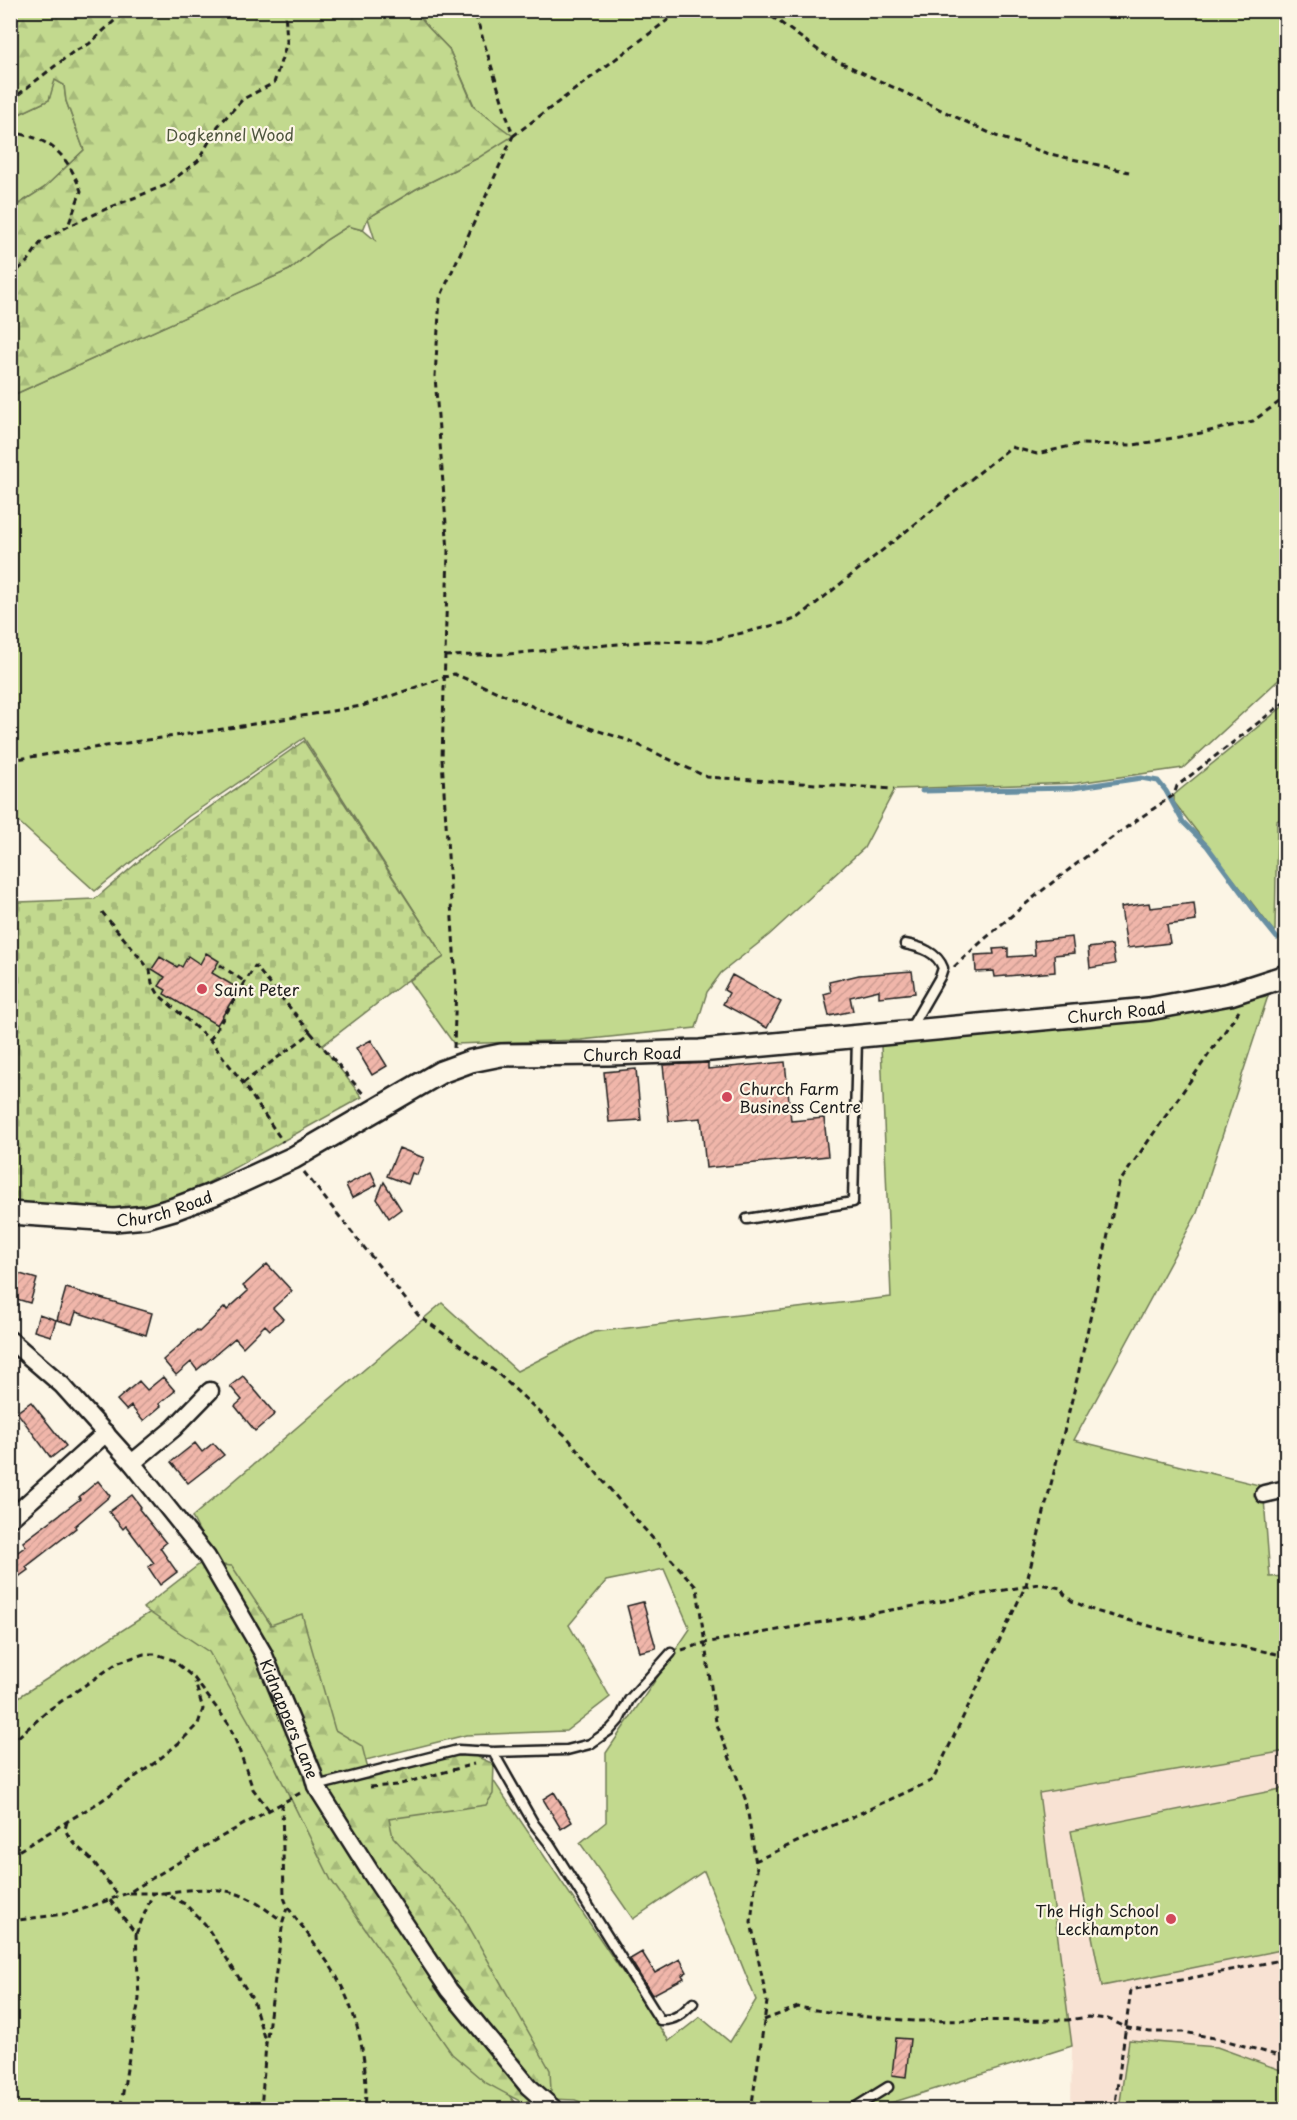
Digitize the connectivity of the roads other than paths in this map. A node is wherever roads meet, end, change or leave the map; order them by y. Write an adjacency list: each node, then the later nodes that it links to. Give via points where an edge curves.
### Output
1 (905, 944): 3 (lane, via 936,956 943,968)
2 (1287, 976): 3 (street, Church Road, via 1230,994 1149,1009)
3 (908, 1032): 4 (street, Church Road)
4 (857, 1037): 5 (street, Church Road, via 700,1051 501,1055 471,1061 441,1072 293,1158 192,1203 146,1217 114,1220); 6 (lane, via 853,1202)
5 (10, 1213)
6 (747, 1218)
7 (10, 1340): 9 (street, Kidnappers Lane, via 62,1384)
8 (210, 1391): 10 (street)
9 (106, 1433): 10 (street, Kidnappers Lane); 13 (street)
10 (132, 1463): 16 (street, Kidnappers Lane, via 207,1557 263,1653)
11 (1287, 1489): 12 (street)
12 (1264, 1494)
13 (10, 1519)
14 (672, 1653): 15 (lane, via 629,1700 610,1730 590,1744 567,1750)
15 (494, 1754): 16 (lane, via 458,1750); 17 (lane, via 534,1824 660,2020 682,2014)
16 (316, 1786): 19 (street, Kidnappers Lane, via 449,1990)
17 (693, 2003)
18 (888, 2087): 20 (lane)
19 (551, 2109)
20 (851, 2109)

